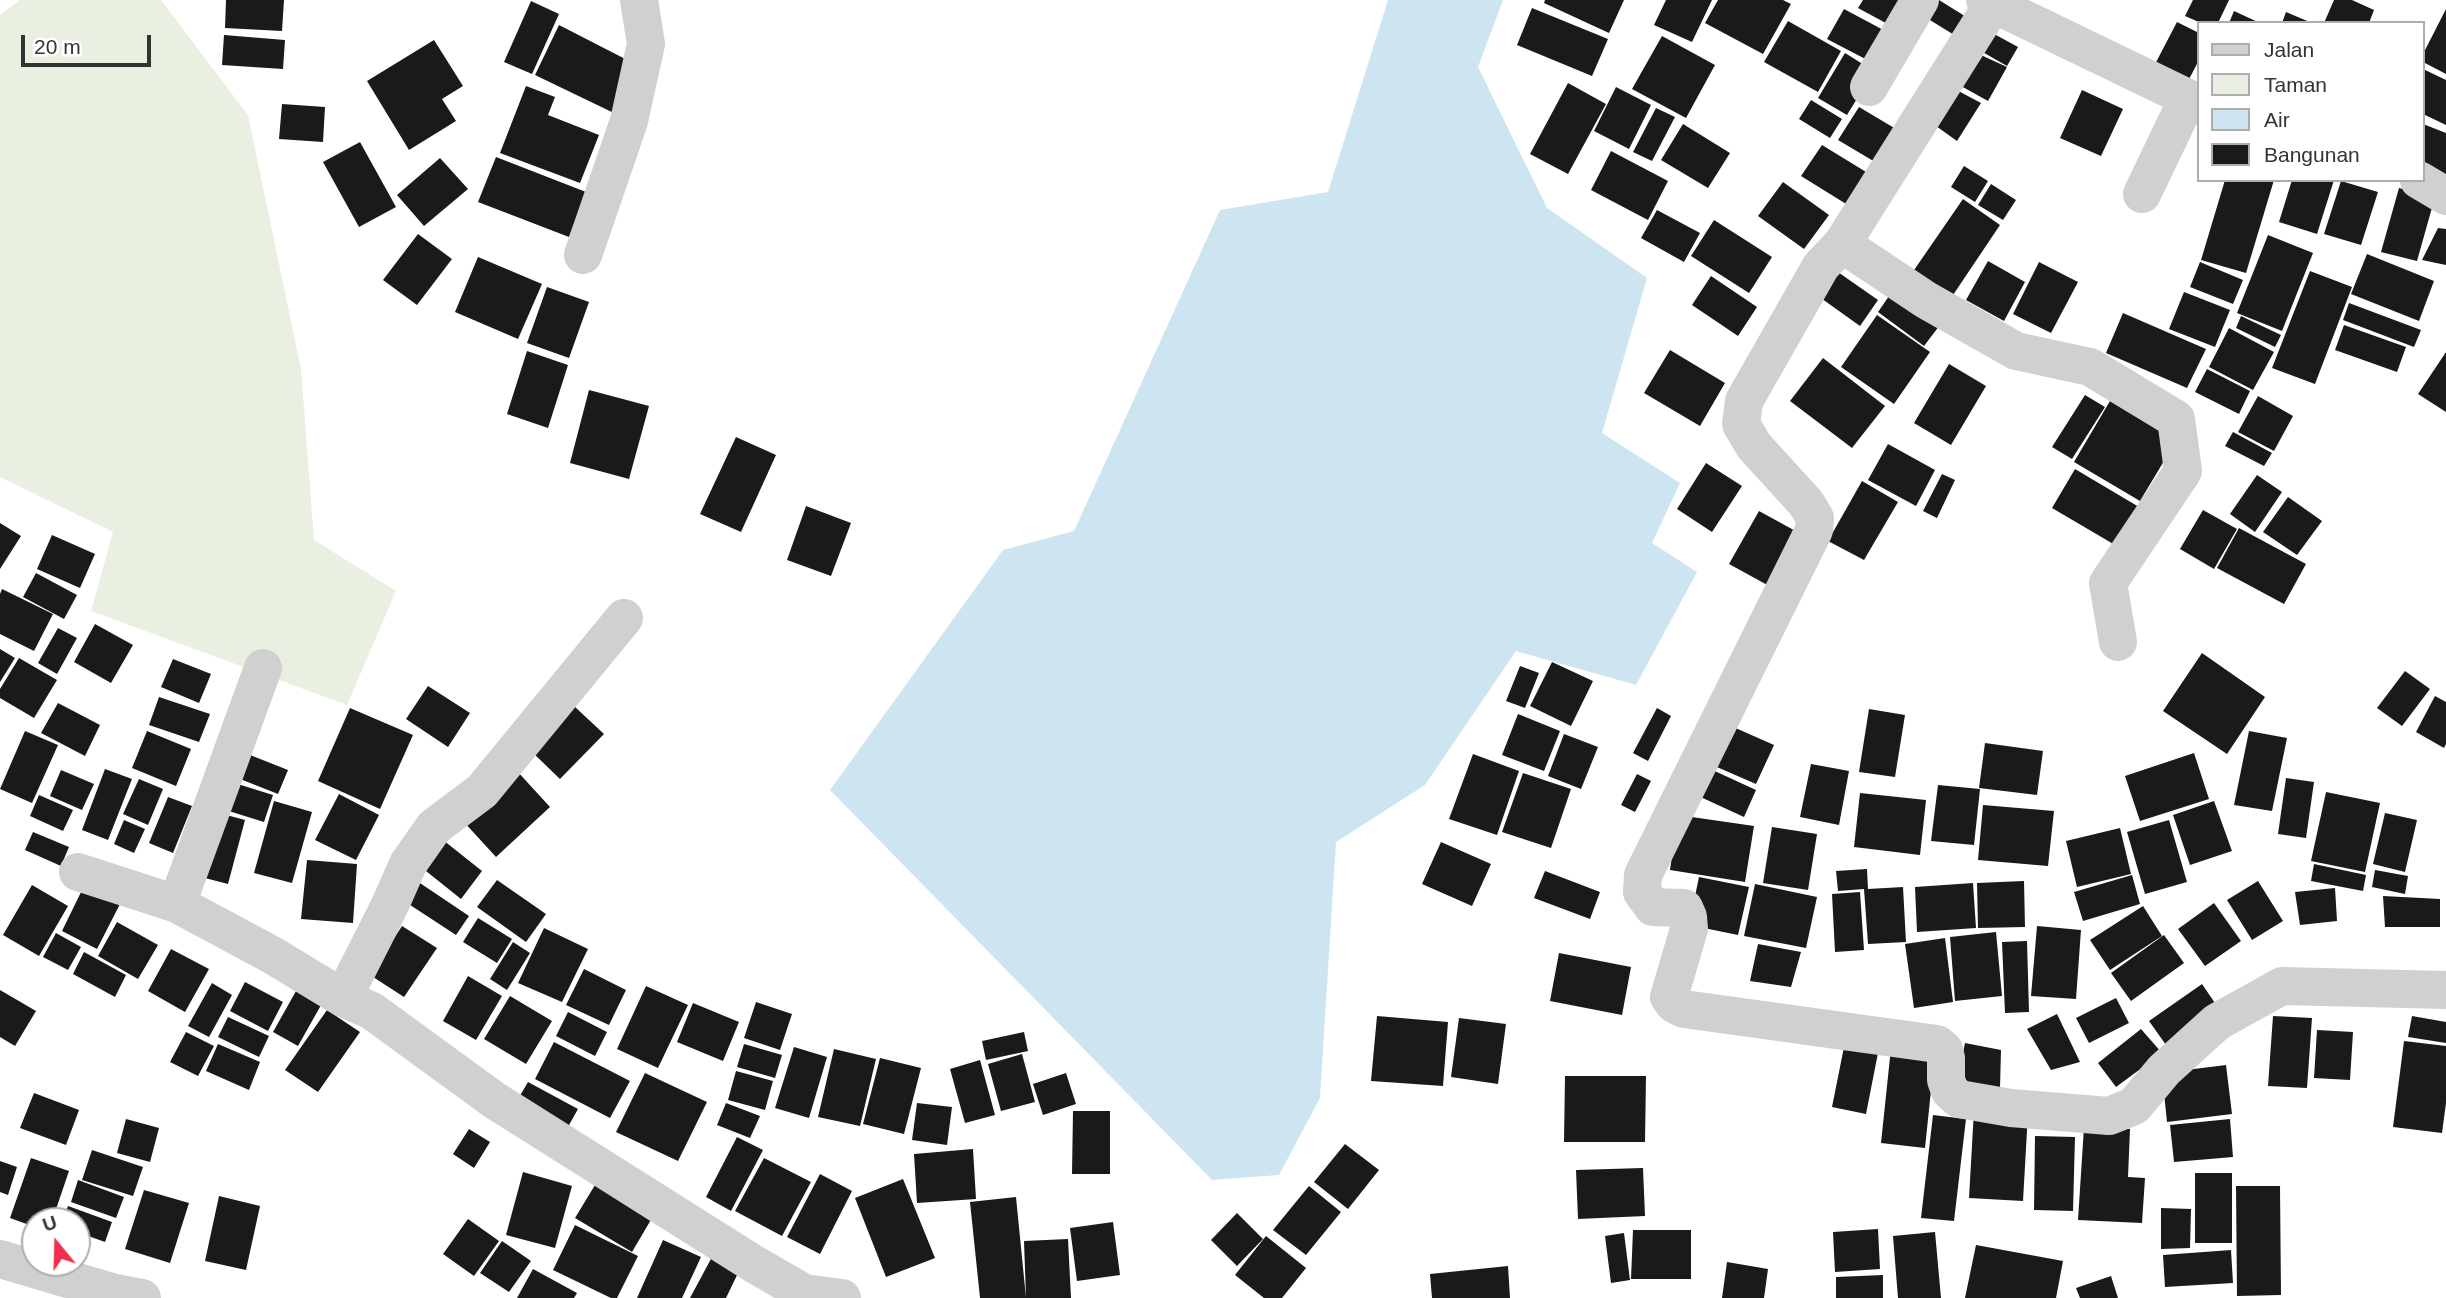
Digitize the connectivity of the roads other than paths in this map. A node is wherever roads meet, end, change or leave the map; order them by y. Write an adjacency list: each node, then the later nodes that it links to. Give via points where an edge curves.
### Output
1 (639, 0): 10 (street, via 646,44 629,121)
2 (1920, 0): 4 (street)
3 (1989, 2): 5 (street); 9 (street)
4 (1869, 87)
5 (2193, 100): 7 (street)
6 (2422, 182): 8 (street)
7 (2142, 194)
8 (2446, 196)
9 (1842, 244): 12 (street, via 1926,300 2017,351 2090,367 2176,419 2183,471 2108,583); 16 (street, via 1821,266 1744,401 1741,424 1754,446 1806,503 1815,518 1814,530 1643,875 1642,892 1653,907 1684,908 1688,917 1689,929 1669,997 1674,1004 1937,1044 1946,1058 1945,1080 1959,1099 2109,1116 2134,1106 2164,1070 2217,1022 2282,986)
10 (583, 256)
11 (624, 618): 17 (street, via 482,791 434,827 408,863)
12 (2118, 642)
13 (263, 668): 15 (street)
14 (78, 872): 15 (street)
15 (177, 904): 17 (street)
16 (2446, 990)
17 (343, 998): 20 (street, via 372,1011 494,1100 754,1264 804,1293)
18 (0, 1259): 19 (street)
19 (123, 1296)
20 (842, 1298)

